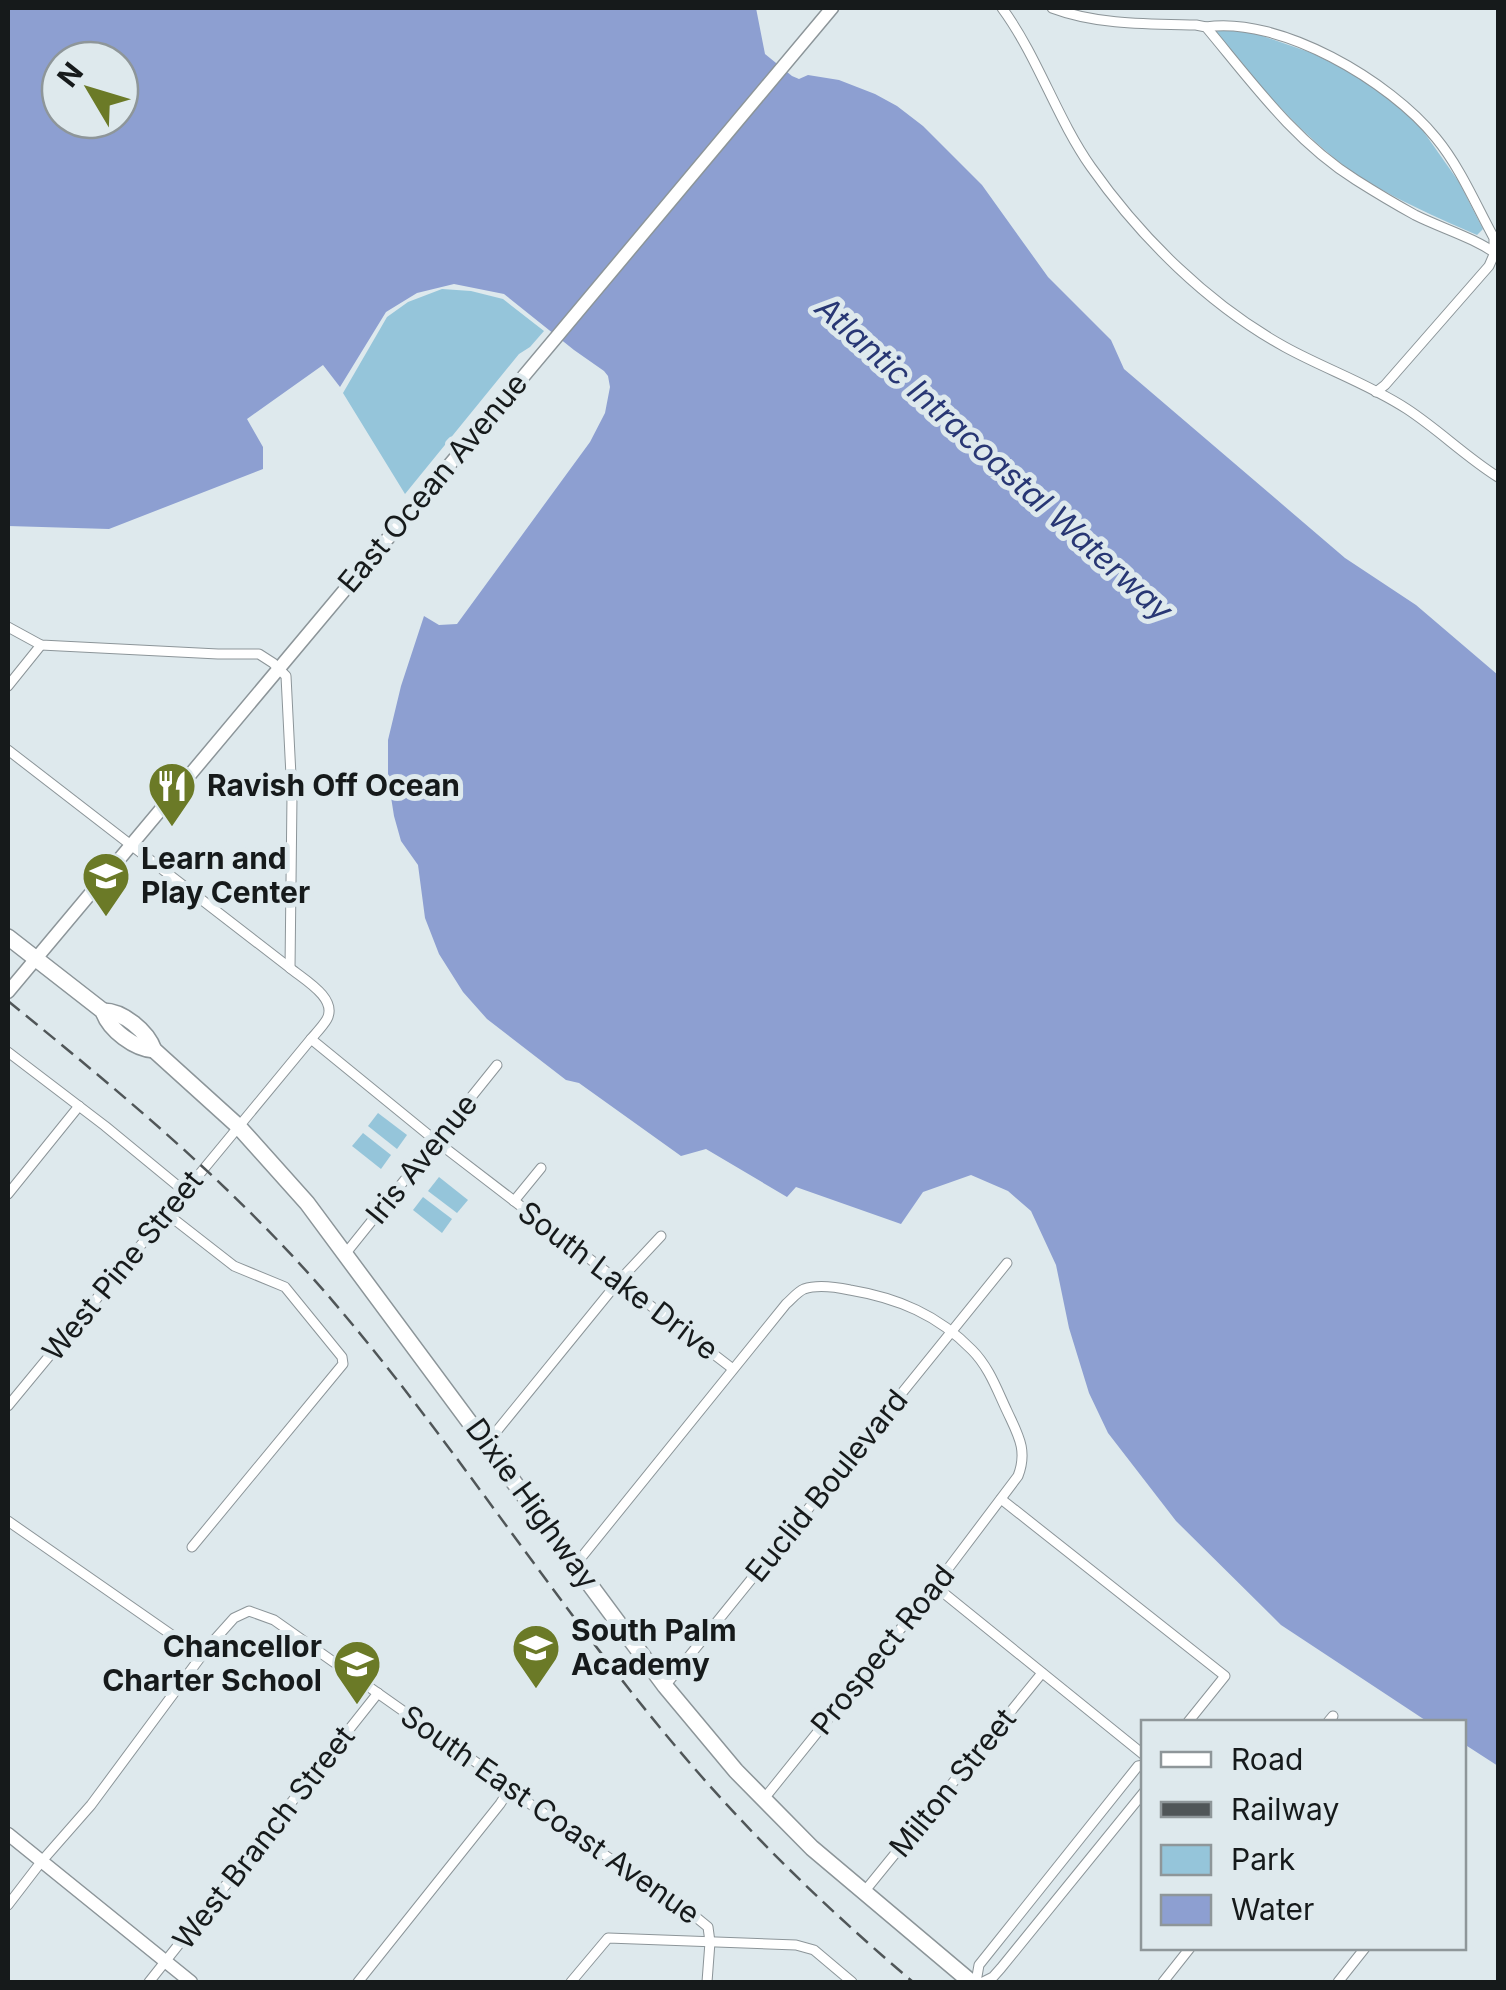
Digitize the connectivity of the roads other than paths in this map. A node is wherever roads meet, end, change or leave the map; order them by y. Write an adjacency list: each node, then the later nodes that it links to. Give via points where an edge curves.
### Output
1 (832, 8): 10 (main road, East Ocean Avenue)
2 (1002, 8): 6 (street, via 1090,166 1168,257 1259,332)
3 (1052, 8): 4 (street, via 1119,22)
4 (1206, 27): 5 (street, via 1281,117 1327,160 1416,215); 5 (street, via 1242,28 1302,44 1381,88 1419,119 1452,160)
5 (1497, 251): 6 (street)
6 (1376, 392): 7 (street)
7 (1498, 477)
8 (8, 627): 9 (street)
9 (40, 645): 10 (street, via 259,654); 11 (street)
10 (278, 668): 13 (main road, East Ocean Avenue); 16 (street, via 288,679)
11 (8, 686)
12 (8, 750): 13 (street)
13 (130, 844): 15 (main road, East Ocean Avenue); 16 (street)
14 (8, 937): 15 (main road, Dixie Highway)
15 (35, 959): 17 (main road, East Ocean Avenue); 22 (main road, Dixie Highway, via 103,1012 106,1022 142,1049 154,1050)
16 (290, 968): 18 (street, via 326,998 330,1010)
17 (8, 992)
18 (311, 1039): 22 (street, West Pine Street); 23 (street, South Lake Drive)
19 (8, 1052): 21 (street)
20 (498, 1065): 23 (street, Iris Avenue)
21 (79, 1106): 25 (street); 26 (street)
22 (238, 1126): 25 (street, West Pine Street); 30 (main road, Dixie Highway)
23 (436, 1141): 27 (street, South Lake Drive); 30 (street, Iris Avenue)
24 (541, 1168): 27 (street)
25 (184, 1191): 28 (street, West Pine Street)
26 (8, 1194)
27 (514, 1201): 32 (street, South Lake Drive)
28 (166, 1213): 35 (street, West Pine Street); 39 (street, via 234,1266 285,1288 343,1364)
29 (662, 1236): 32 (street)
30 (346, 1253): 36 (main road, Dixie Highway)
31 (1007, 1263): 33 (street, Euclid Boulevard)
32 (618, 1282): 34 (street, South Lake Drive); 36 (street)
33 (952, 1332): 34 (street, South Lake Drive, via 885,1296 804,1289); 37 (street, South Lake Drive, via 990,1374 1018,1435 1024,1458); 44 (street, Euclid Boulevard)
34 (733, 1370): 40 (street)
35 (8, 1406)
36 (487, 1443): 40 (main road, Dixie Highway)
37 (1001, 1499): 41 (street, Prospect Road); 46 (street, via 1225,1676)
38 (8, 1520): 42 (street)
39 (192, 1547)
40 (576, 1564): 44 (main road, Dixie Highway)
41 (934, 1586): 43 (street); 51 (street, Prospect Road)
42 (202, 1656): 45 (street, South East Coast Avenue, via 234,1618 249,1611 274,1620); 53 (street)
43 (1042, 1674): 47 (street); 54 (street, Milton Street)
44 (665, 1686): 51 (main road, Dixie Highway)
45 (378, 1693): 49 (street, South East Coast Avenue); 59 (street, West Branch Street)
46 (1190, 1720)
47 (1141, 1753)
48 (1141, 1766): 66 (street, via 979,1966)
49 (511, 1787): 56 (street, South East Coast Avenue, via 697,1918 708,1927); 62 (street)
50 (1141, 1796): 66 (street, via 1001,1968)
51 (763, 1800): 54 (main road, Dixie Highway)
52 (8, 1834): 53 (main road)
53 (41, 1862): 55 (street); 59 (main road)
54 (864, 1892): 66 (main road, Dixie Highway)
55 (8, 1905)
56 (710, 1942): 63 (street, via 608,1938); 64 (street); 65 (street, South East Coast Avenue, via 814,1950)
57 (1188, 1950): 67 (street)
58 (1363, 1950): 68 (street)
59 (166, 1962): 60 (street, West Branch Street); 61 (main road)
60 (149, 1982)
61 (191, 1982)
62 (358, 1982)
63 (571, 1982)
64 (708, 1982)
65 (852, 1982)
66 (977, 1982)
67 (1163, 1982)
68 (1338, 1982)

